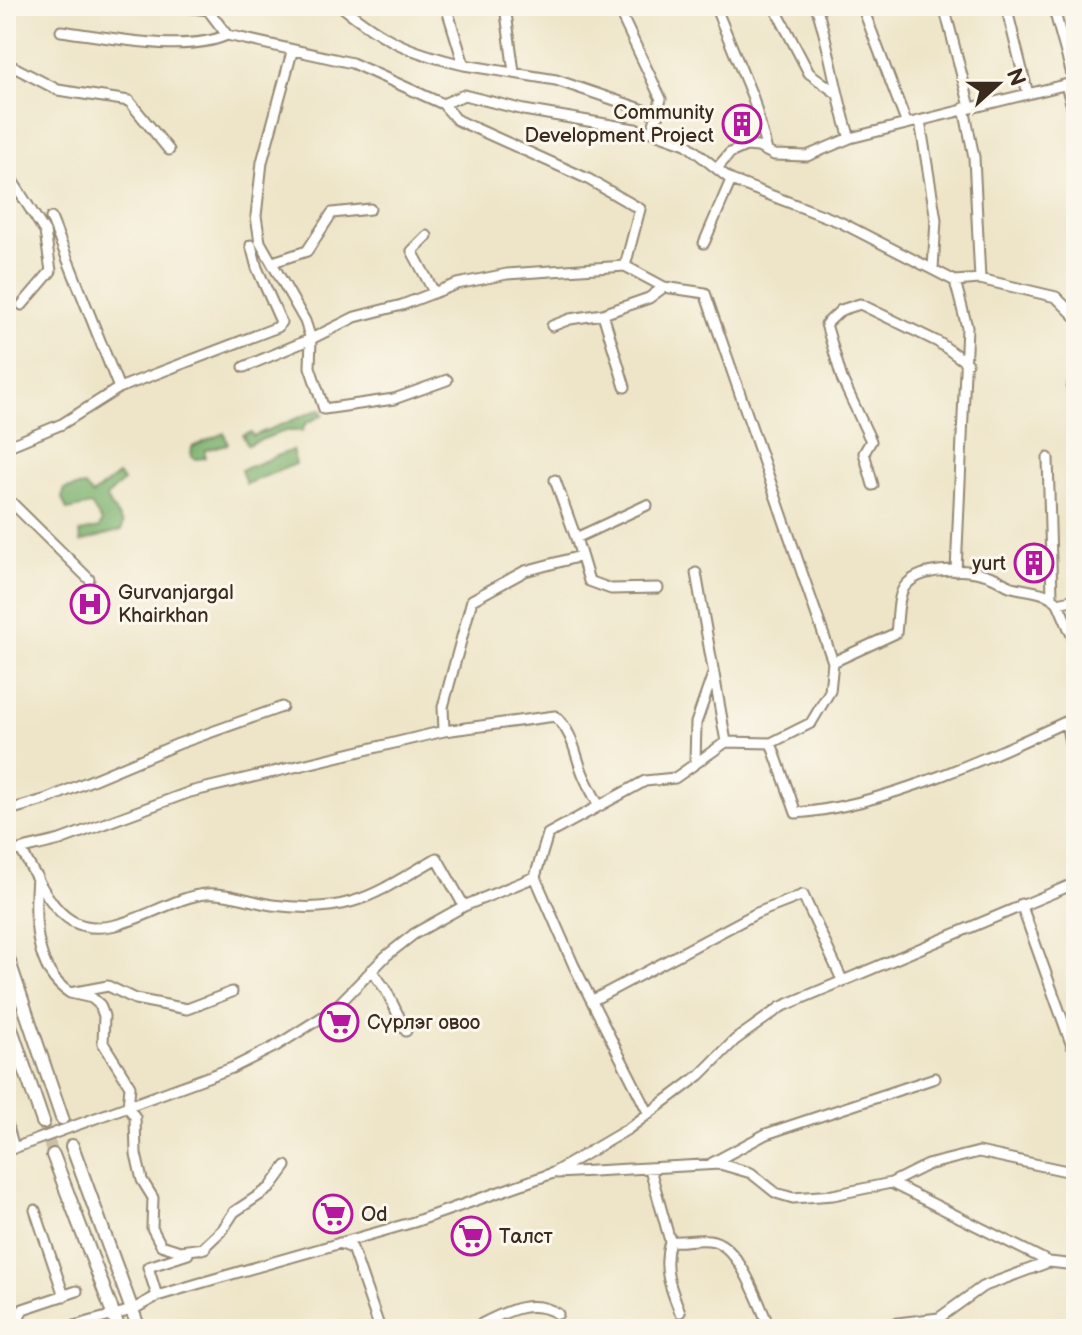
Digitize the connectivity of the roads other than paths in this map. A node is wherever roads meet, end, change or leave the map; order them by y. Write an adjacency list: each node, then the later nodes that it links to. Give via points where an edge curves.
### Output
1 (12, 6): 14 (street)
2 (179, 6): 16 (street, via 208,10)
3 (341, 6): 19 (street, via 402,48)
4 (446, 6): 19 (street)
5 (505, 6): 20 (street)
6 (617, 6): 26 (street, via 661,99)
7 (715, 6): 33 (street, via 753,98)
8 (774, 6): 22 (street, via 809,73)
9 (816, 6): 22 (street, via 831,49)
10 (862, 6): 29 (street)
11 (944, 6): 25 (street)
12 (1006, 6): 23 (street)
13 (1053, 6): 21 (street)
14 (6, 17)
15 (61, 31): 16 (street, via 162,44 215,41)
16 (227, 35): 17 (street)
17 (292, 52): 24 (street, via 352,63); 42 (street, via 257,195 260,242)
18 (6, 63): 32 (street, via 58,90 129,101)
19 (464, 65): 20 (street)
20 (514, 72): 26 (street, via 556,80)
21 (1072, 83): 23 (street); 28 (street)
22 (835, 92): 31 (street)
23 (1028, 94): 25 (street)
24 (443, 104): 30 (street, via 464,95); 43 (street, via 457,120 588,179 640,209)
25 (967, 108): 27 (street); 45 (street)
26 (659, 115): 30 (street)
27 (920, 121): 29 (street); 44 (street, via 936,220)
28 (1076, 121)
29 (906, 122): 31 (street)
30 (652, 132): 34 (street, via 686,144)
31 (850, 138): 33 (street, via 807,156)
32 (169, 150)
33 (767, 151): 34 (street, via 737,149)
34 (718, 167): 36 (street)
35 (6, 171): 49 (street, via 45,232 51,271)
36 (731, 180): 40 (street); 44 (street, via 840,222)
37 (370, 209): 42 (street, via 332,213 307,251)
38 (51, 218): 60 (street)
39 (427, 236): 48 (street, via 412,251)
40 (704, 243)
41 (251, 245): 60 (street, via 281,322 278,327)
42 (273, 262): 53 (street)
43 (625, 266): 47 (street); 48 (street, via 507,274)
44 (933, 269): 46 (street)
45 (980, 279): 46 (street); 51 (street, via 1056,297)
46 (955, 281): 54 (street, via 967,327)
47 (664, 287): 50 (street); 77 (street, via 705,293)
48 (434, 292): 53 (street, via 355,317)
49 (22, 305)
50 (603, 314): 52 (street); 59 (street)
51 (1076, 317)
52 (552, 326)
53 (311, 339): 56 (street); 57 (street, via 310,367 324,409 394,399)
54 (967, 363): 65 (street, via 938,342 860,304 841,310 826,324 842,379 871,441 864,453); 70 (street)
55 (1076, 366): 58 (street)
56 (244, 367)
57 (447, 380)
58 (1074, 382): 61 (street)
59 (625, 387)
60 (119, 388): 62 (street, via 62,424)
61 (1076, 431)
62 (6, 447)
63 (1048, 458): 75 (street)
64 (555, 480): 68 (street)
65 (873, 485)
66 (6, 497): 72 (street)
67 (647, 505): 68 (street)
68 (576, 538): 69 (street)
69 (581, 556): 73 (street, via 589,581 611,589); 82 (street, via 525,571 472,600 443,707)
70 (956, 571): 75 (street, via 993,577); 77 (street, via 915,576 903,588 896,633)
71 (696, 573): 78 (street)
72 (89, 579)
73 (658, 588)
74 (1076, 599): 75 (street)
75 (1055, 600): 76 (street)
76 (1076, 645)
77 (833, 662): 84 (street, via 830,691 811,723)
78 (714, 672): 83 (street); 85 (street, via 696,723)
79 (282, 707): 88 (street)
80 (1076, 717): 81 (street)
81 (1066, 722): 84 (street, via 955,771 824,811 796,813); 86 (street)
82 (444, 731): 87 (street, via 555,716 578,750); 89 (street, via 190,792)
83 (726, 742): 84 (street); 85 (street)
84 (771, 743)
85 (695, 763): 87 (street, via 675,778 645,781)
86 (1076, 774)
87 (598, 804): 92 (street, via 548,834)
88 (6, 811)
89 (22, 852): 90 (street); 91 (street)
90 (6, 853)
91 (37, 876): 95 (street, via 59,910 72,921 96,927 206,894 322,909 362,901 437,858); 100 (street, via 40,946 56,984)
92 (535, 877): 95 (street); 101 (street)
93 (1076, 883): 94 (street)
94 (1021, 904): 98 (street); 104 (street)
95 (464, 906): 97 (street, via 404,941)
96 (6, 953): 108 (main road)
97 (371, 970): 103 (street); 106 (street, via 332,1011 276,1046)
98 (843, 982): 101 (street, via 803,895 757,913); 107 (street, via 781,1007 757,1023)
99 (232, 992): 100 (street, via 187,1009 135,999 108,986)
100 (70, 993): 106 (street, via 100,1005 103,1043 130,1086)
101 (593, 1000): 107 (street)
102 (6, 1014): 110 (main road)
103 (406, 1031)
104 (1072, 1046)
105 (935, 1078): 114 (street, via 766,1134)
106 (128, 1107): 112 (street); 123 (street, via 135,1117 142,1180 153,1198 152,1228 161,1245 180,1251)
107 (649, 1114): 117 (street)
108 (62, 1118)
109 (6, 1120): 112 (street)
110 (43, 1122)
111 (72, 1146): 129 (main road)
112 (10, 1150)
113 (53, 1155): 132 (main road)
114 (709, 1164): 116 (street); 119 (street, via 738,1168 793,1198)
115 (286, 1166): 123 (street, via 270,1188 234,1212)
116 (650, 1169): 117 (street); 121 (street)
117 (553, 1173): 122 (street)
118 (1076, 1173): 119 (street, via 979,1152 927,1165)
119 (891, 1183): 124 (street)
120 (35, 1210): 127 (street)
121 (670, 1241): 130 (street, via 665,1257 668,1280); 139 (street, via 706,1240 727,1248 737,1258)
122 (339, 1243): 128 (street); 137 (street, via 352,1248)
123 (205, 1248): 128 (street, via 148,1267)
124 (1049, 1262): 125 (street); 140 (street, via 982,1287 939,1318)
125 (1076, 1265)
126 (77, 1291): 127 (street)
127 (64, 1296): 133 (street, via 23,1309)
128 (157, 1296): 129 (street)
129 (132, 1310): 132 (street); 136 (main road)
130 (680, 1312)
131 (558, 1314): 138 (street, via 532,1304)
132 (114, 1316): 134 (street); 135 (main road)
133 (14, 1329)
134 (63, 1329)
135 (119, 1329)
136 (139, 1329)
137 (380, 1329)
138 (471, 1329)
139 (770, 1329)
140 (889, 1329)

